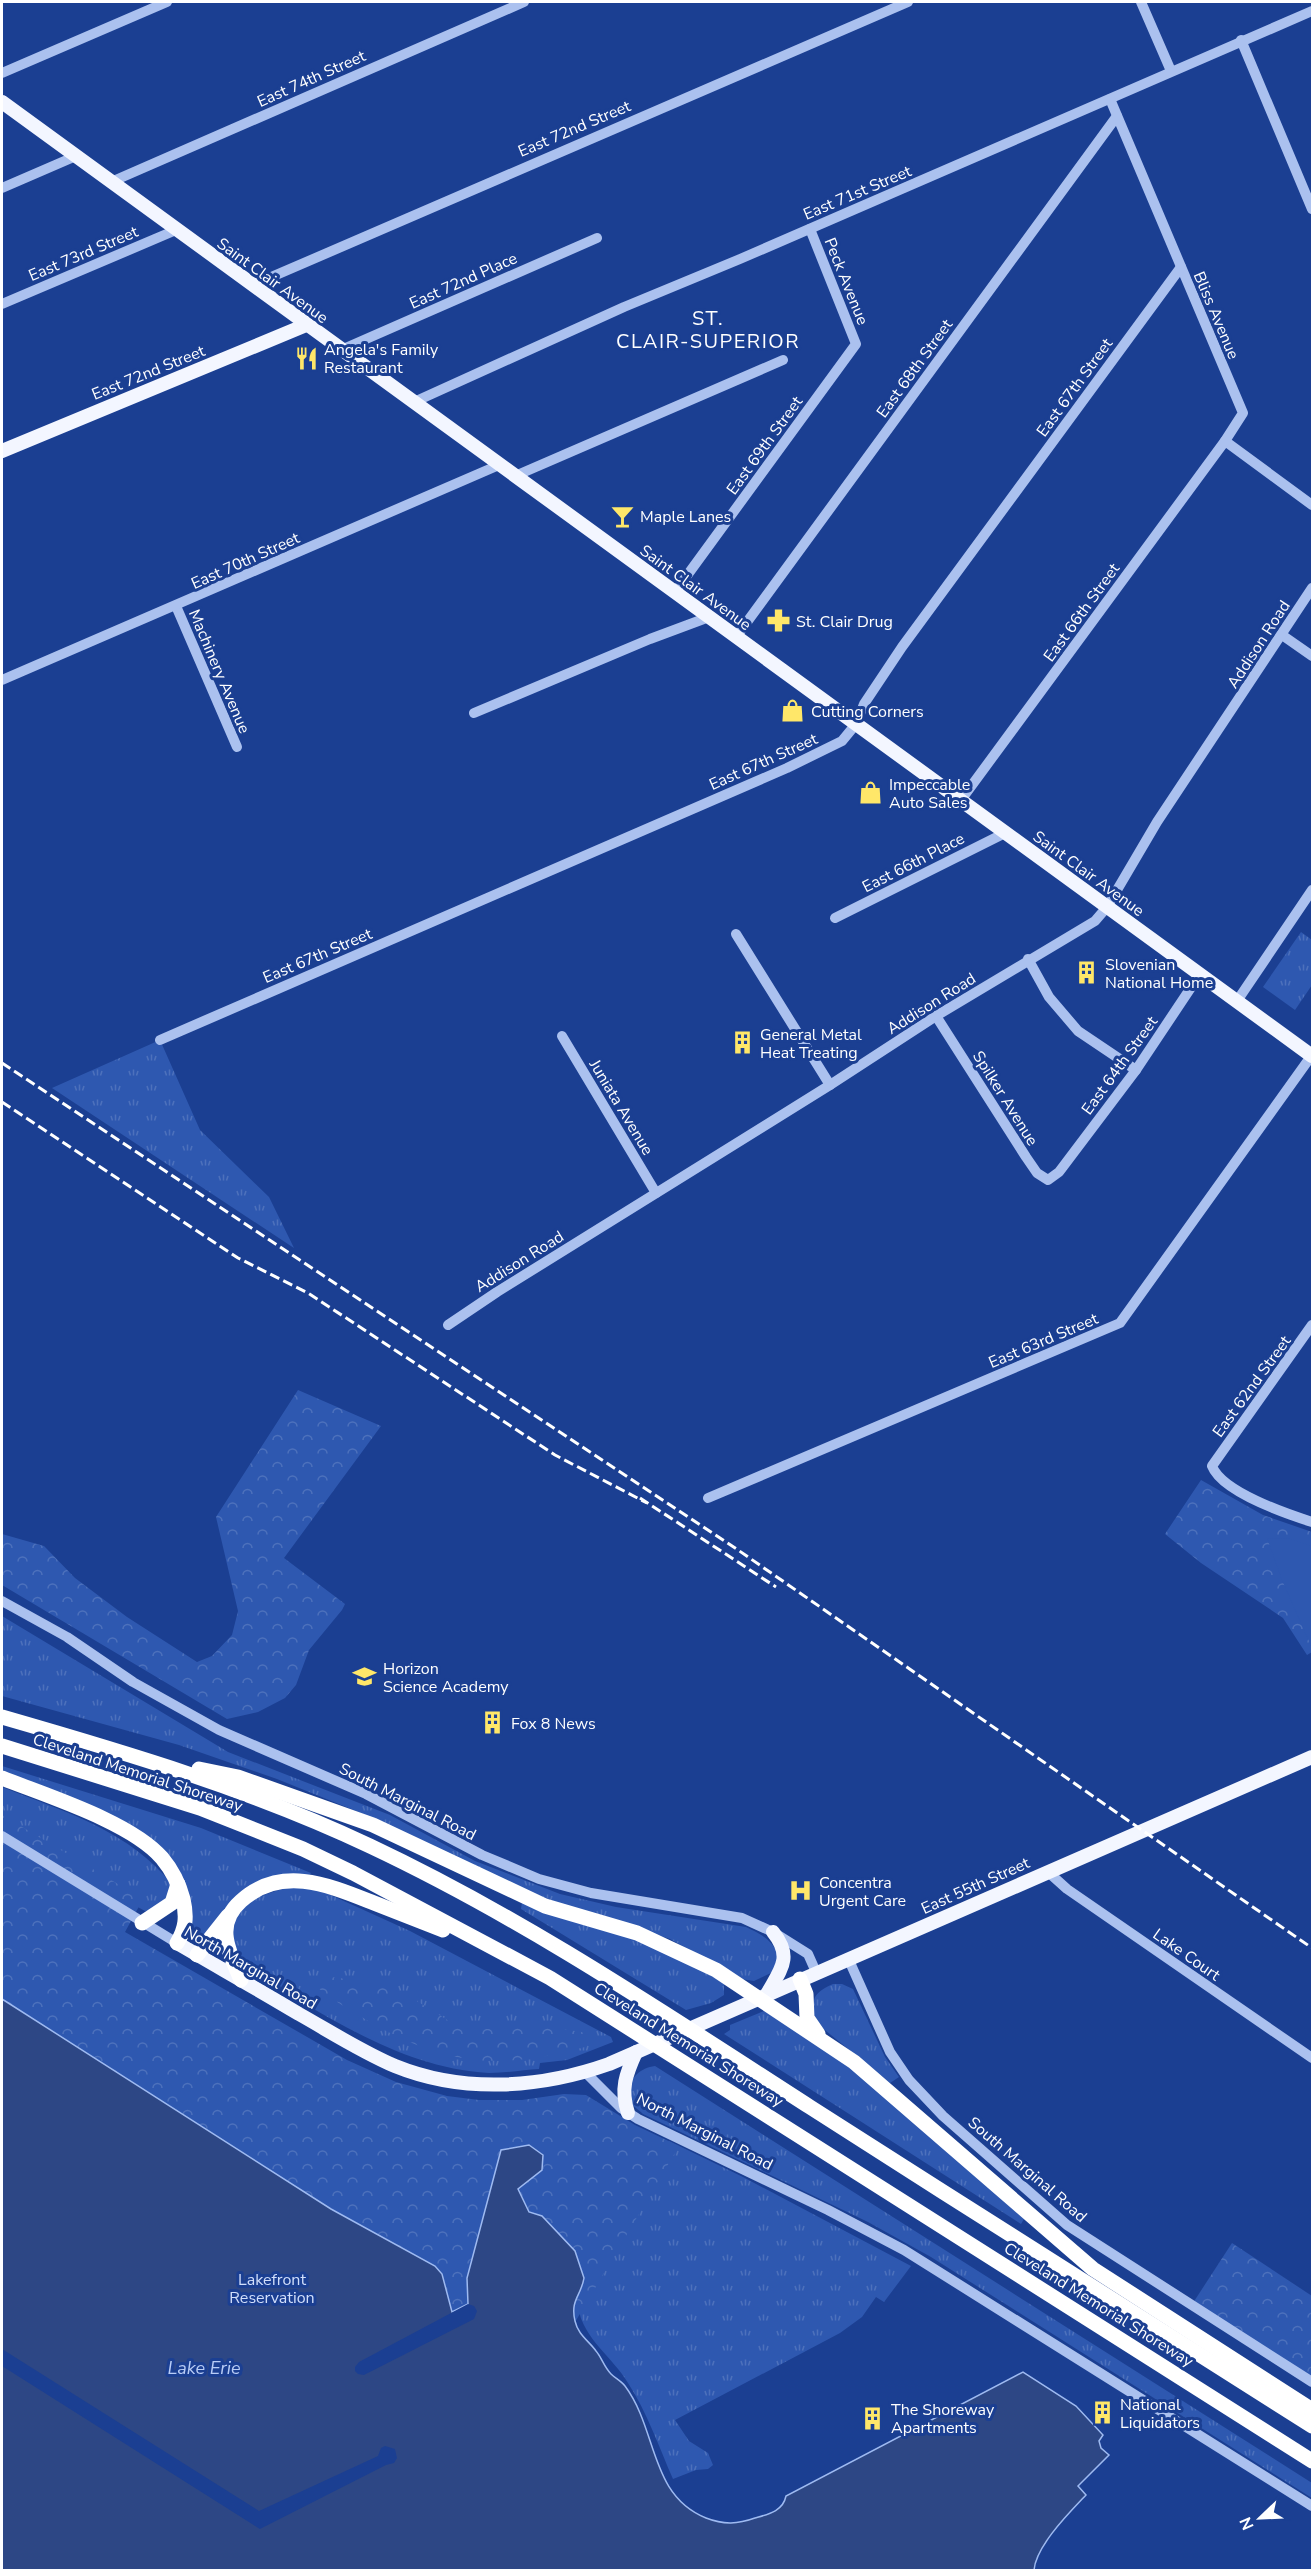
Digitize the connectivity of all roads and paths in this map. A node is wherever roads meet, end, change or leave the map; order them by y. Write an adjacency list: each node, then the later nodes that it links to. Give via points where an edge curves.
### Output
1 (167, 2): 8 (street)
2 (524, 2): 13 (street, East 74th Street)
3 (908, 2): 20 (street, East 72nd Street)
4 (1141, 2): 7 (street)
5 (1312, 11): 6 (street, East 71st Street)
6 (1241, 40): 7 (street, East 71st Street); 15 (street)
7 (1171, 71): 9 (street, East 71st Street)
8 (2, 73)
9 (1110, 99): 11 (street, Bliss Avenue); 16 (street, East 71st Street)
10 (2, 102): 12 (main road, Saint Clair Avenue)
11 (1117, 116): 19 (street, Bliss Avenue); 37 (street, East 68th Street)
12 (76, 156): 13 (main road, Saint Clair Avenue); 14 (street)
13 (111, 182): 17 (main road, Saint Clair Avenue)
14 (2, 188)
15 (1312, 209)
16 (810, 229): 23 (street, Peck Avenue); 26 (street, East 71st Street)
17 (176, 230): 20 (main road, Saint Clair Avenue); 21 (street, East 73rd Street)
18 (597, 238): 24 (street, East 72nd Place)
19 (1181, 267): 27 (street, Bliss Avenue, via 1243,413); 41 (street, East 67th Street, via 902,647 864,704)
20 (253, 285): 22 (main road, Saint Clair Avenue)
21 (2, 304)
22 (306, 325): 24 (main road, Saint Clair Avenue); 28 (main road, East 72nd Street)
23 (856, 344): 33 (street, East 69th Street)
24 (341, 350): 26 (main road, Saint Clair Avenue)
25 (783, 360): 30 (street)
26 (414, 402): 29 (main road, Saint Clair Avenue)
27 (1225, 441): 31 (street); 43 (street, East 66th Street)
28 (2, 451)
29 (499, 465): 30 (main road, Saint Clair Avenue); 34 (street, East 70th Street)
30 (515, 476): 33 (main road, Saint Clair Avenue)
31 (1312, 505)
32 (1312, 588): 36 (street, Addison Road)
33 (675, 592): 35 (main road, Saint Clair Avenue)
34 (176, 606): 39 (street, East 70th Street); 42 (street, Machinery Avenue)
35 (709, 617): 37 (main road, Saint Clair Avenue); 40 (street)
36 (1282, 635): 38 (street); 46 (street, Addison Road, via 1152,831)
37 (736, 637): 41 (main road, Saint Clair Avenue)
38 (1312, 656)
39 (2, 680)
40 (474, 713)
41 (856, 724): 43 (main road, Saint Clair Avenue); 54 (street, East 67th Street, via 842,741 787,768)
42 (237, 747)
43 (961, 800): 44 (main road, Saint Clair Avenue)
44 (1005, 832): 46 (main road, Saint Clair Avenue); 47 (street, East 66th Place)
45 (1312, 890): 51 (street)
46 (1107, 907): 49 (street, Addison Road, via 1095,921); 50 (main road, Saint Clair Avenue)
47 (835, 918)
48 (736, 934): 57 (street)
49 (1028, 959): 52 (street, Addison Road); 56 (street, via 1049,997 1078,1031)
50 (1200, 974): 51 (main road, Saint Clair Avenue); 56 (street, East 64th Street)
51 (1237, 1001): 55 (main road, Saint Clair Avenue)
52 (936, 1016): 57 (street, Addison Road); 58 (street, Spilker Avenue, via 1037,1173 1048,1180)
53 (562, 1036): 59 (street, Juniata Avenue)
54 (160, 1040)
55 (1312, 1055): 62 (street, East 63rd Street, via 1120,1323)
56 (1136, 1070): 58 (street, East 64th Street)
57 (830, 1086): 59 (street, Addison Road)
58 (1059, 1172)
59 (656, 1193): 60 (street, Addison Road)
60 (448, 1325)
61 (1312, 1325): 63 (street, East 62nd Street, via 1213,1463 1215,1472 1253,1498 1272,1509)
62 (708, 1498)
63 (1312, 1522)
64 (2, 1601): 75 (street, South Marginal Road, via 219,1730 366,1794 520,1871 591,1893 735,1916)
65 (2, 1717): 68 (highway, Cleveland Memorial Shoreway)
66 (2, 1746): 78 (highway, Cleveland Memorial Shoreway, via 200,1808 303,1849)
67 (1312, 1757): 71 (main road, East 55th Street)
68 (150, 1759): 83 (highway, via 238,1777 373,1825 545,1906 637,1933 669,1947); 91 (highway, Cleveland Memorial Shoreway, via 309,1819 473,1899 625,1988)
69 (2, 1778): 72 (highway, via 140,1839 161,1857)
70 (2, 1836): 74 (street, North Marginal Road)
71 (1047, 1871): 79 (main road, East 55th Street); 86 (street, Lake Court, via 1067,1890)
72 (178, 1884): 74 (highway, via 172,1903); 76 (highway, via 186,1921)
73 (228, 1916): 77 (highway); 78 (highway, via 265,1885 309,1881 335,1887); 82 (highway, via 226,1941)
74 (142, 1923): 76 (street, North Marginal Road)
75 (772, 1932): 80 (street, South Marginal Road, via 808,1954); 83 (main road, via 784,1956 781,1969)
76 (177, 1943): 77 (main road, North Marginal Road)
77 (197, 1955): 82 (main road, North Marginal Road)
78 (507, 1956): 92 (highway, Cleveland Memorial Shoreway, via 550,1978)
79 (848, 1958): 80 (main road, East 55th Street); 89 (street, South Marginal Road, via 890,2052 909,2080 943,2116 1067,2225)
80 (816, 1972): 81 (main road, East 55th Street)
81 (800, 1979): 83 (main road, East 55th Street); 84 (highway, via 806,1994 807,2018)
82 (241, 1980): 87 (main road, North Marginal Road, via 350,2043 411,2072 498,2085 533,2083)
83 (761, 1996): 84 (highway); 85 (main road, East 55th Street)
84 (822, 2039): 90 (highway, via 895,2096 1093,2269)
85 (631, 2055): 87 (main road, East 55th Street); 88 (main road, via 623,2083)
86 (1312, 2058)
87 (585, 2072): 88 (street, North Marginal Road)
88 (628, 2113): 93 (street, North Marginal Road, via 904,2250)
89 (1312, 2382)
90 (1312, 2409)
91 (1312, 2426)
92 (1312, 2461)
93 (1312, 2506)

